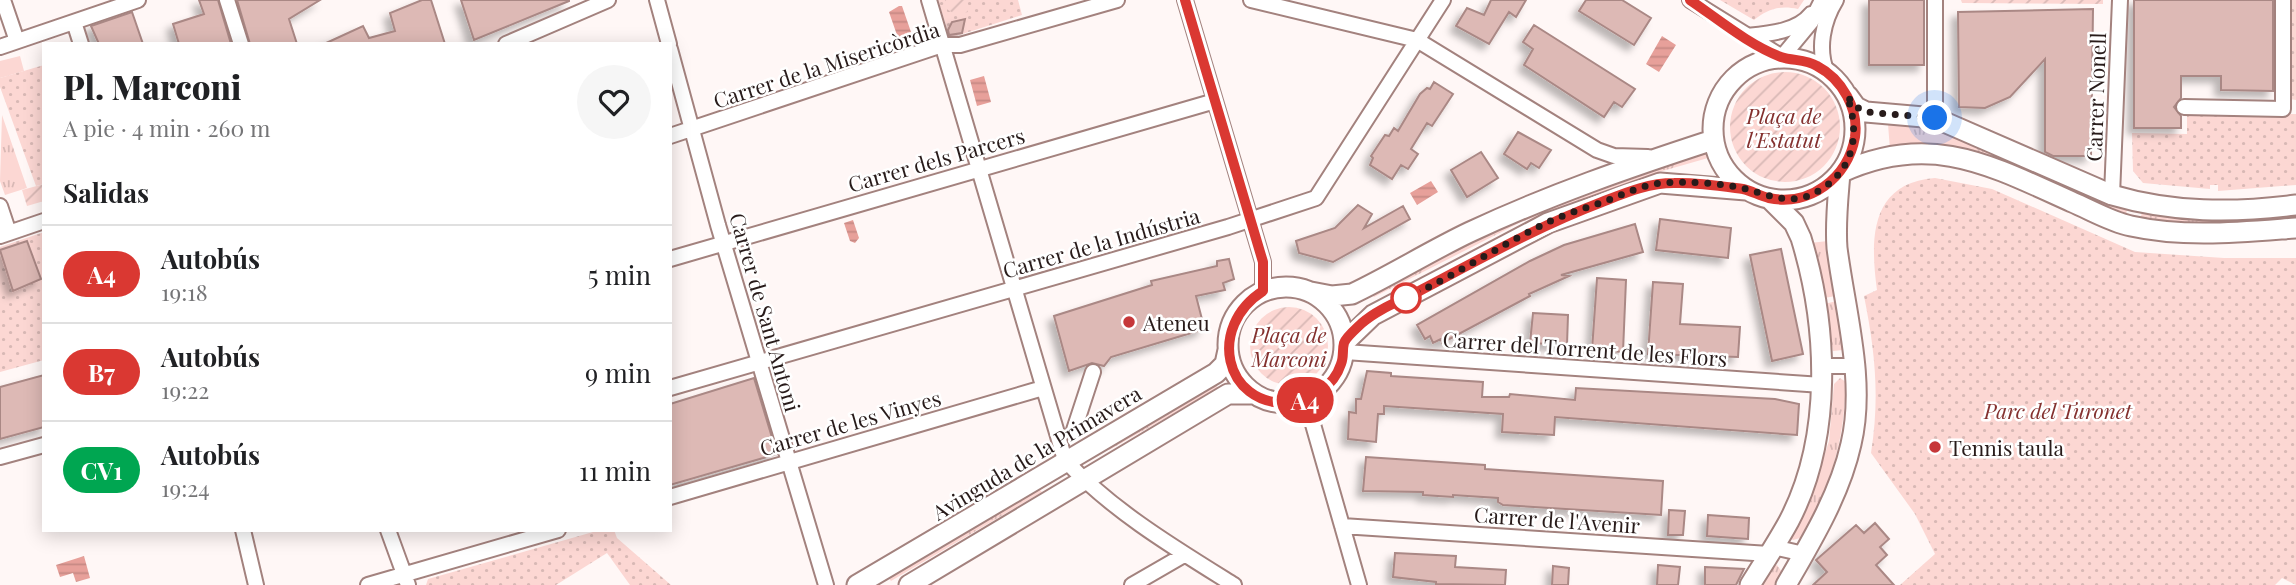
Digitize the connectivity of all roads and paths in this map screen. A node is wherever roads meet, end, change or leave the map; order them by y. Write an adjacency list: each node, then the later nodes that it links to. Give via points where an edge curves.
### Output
1 (3, 0): 20 (street)
2 (138, 0): 17 (street)
3 (227, 0): 22 (street)
4 (608, 0): 23 (street)
5 (657, 0): 24 (street)
6 (929, 0): 25 (street)
7 (1117, 0): 25 (street, Carrer de la Misericòrdia, via 960,45)
8 (1185, 0): 31 (street)
9 (1251, 0): 19 (street)
10 (1443, 0): 19 (street, Carrer de la Indústria)
11 (1690, 0): 18 (street)
12 (1836, 0): 29 (street, via 1823,32)
13 (1934, 0): 33 (street)
14 (2120, 0): 41 (street, Carrer Nonell)
15 (2283, 0): 32 (street, via 2283,109)
16 (1821, 3): 18 (street, via 1792,27); 28 (street)
17 (78, 21): 20 (street); 21 (street)
18 (1746, 36): 28 (street)
19 (1417, 40): 37 (street, via 1597,150 1614,156); 45 (street, Carrer de la Indústria, via 1315,198)
20 (18, 41): 26 (street)
21 (81, 42)
22 (240, 42)
23 (511, 42)
24 (668, 42)
25 (942, 45): 34 (street, Carrer de la Misericòrdia); 38 (street)
26 (0, 47)
27 (672, 56): 34 (street, Carrer de Sant Antoni)
28 (1782, 57): 29 (street, via 1817,65); 36 (street, via 1758,62 1737,74 1722,93 1713,116)
29 (1827, 73): 30 (street)
30 (1847, 96): 33 (street, via 1867,112); 39 (street, via 1855,135)
31 (1215, 101): 38 (street, Carrer dels Parcers); 45 (street)
32 (2184, 107)
33 (1935, 118): 41 (street)
34 (694, 128): 35 (street, Carrer de la Misericòrdia); 49 (street, Carrer de Sant Antoni)
35 (672, 135)
36 (1713, 141): 37 (street); 40 (street, via 1731,177)
37 (1660, 157): 53 (street, via 1467,233 1352,294)
38 (980, 167): 49 (street, Carrer dels Parcers); 51 (street)
39 (1840, 173): 42 (street, via 1809,195 1790,200); 47 (street, via 1867,160 1904,153 1942,155 1978,161 2130,226 2179,233); 57 (street, via 1837,238)
40 (1747, 190): 42 (street); 54 (street, via 1660,183 1548,223 1373,315)
41 (2112, 195): 43 (street, via 2181,210)
42 (1770, 198): 59 (street, via 1794,223 1801,238 1816,309)
43 (2296, 205)
44 (0, 206): 48 (street)
45 (1251, 219): 51 (street, Carrer de la Indústria); 52 (street, via 1263,262)
46 (42, 222): 48 (street)
47 (2296, 228)
48 (5, 234)
49 (724, 243): 50 (street, Carrer dels Parcers); 56 (street, Carrer de Sant Antoni)
50 (672, 258)
51 (1016, 288): 56 (street, Carrer de la Indústria); 61 (street)
52 (1263, 291): 53 (street, via 1279,286); 55 (street, via 1236,315)
53 (1311, 292): 54 (street, via 1338,316)
54 (1345, 347): 59 (street, Carrer del Torrent de les Flors); 63 (street, via 1332,381)
55 (1228, 350): 62 (street, via 1232,367); 67 (street, Avinguda de la Primavera, via 1225,364 1216,373)
56 (760, 363): 60 (street, Carrer de la Indústria); 68 (street, Carrer de Sant Antoni)
57 (1853, 366): 59 (street, Carrer del Torrent de les Flors); 77 (street, via 1856,414 1852,443)
58 (1093, 372): 64 (street)
59 (1822, 375): 75 (street, via 1819,414 1803,484)
60 (672, 387)
61 (1043, 388): 67 (street); 68 (street, Carrer de les Vinyes)
62 (1254, 394): 63 (street, via 1271,401); 69 (street, via 1228,394)
63 (1307, 400): 71 (street)
64 (1074, 430)
65 (42, 446): 66 (street)
66 (0, 457)
67 (1065, 460): 69 (street); 82 (street, Avinguda de la Primavera)
68 (788, 462): 70 (street, Carrer de les Vinyes); 81 (street, Carrer de Sant Antoni)
69 (1082, 478): 76 (street); 83 (street)
70 (672, 496)
71 (1342, 526): 75 (street, Carrer de l'Avenir); 86 (street)
72 (243, 532): 79 (street)
73 (389, 532): 78 (street)
74 (552, 532): 78 (street)
75 (1771, 551): 77 (street, Carrer de l'Avenir); 87 (street)
76 (1184, 555): 84 (street); 85 (street)
77 (1804, 555): 88 (street)
78 (406, 581): 80 (street)
79 (256, 585)
80 (368, 585)
81 (826, 585)
82 (857, 585)
83 (909, 585)
84 (1132, 585)
85 (1234, 585)
86 (1359, 585)
87 (1750, 585)
88 (1786, 585)

